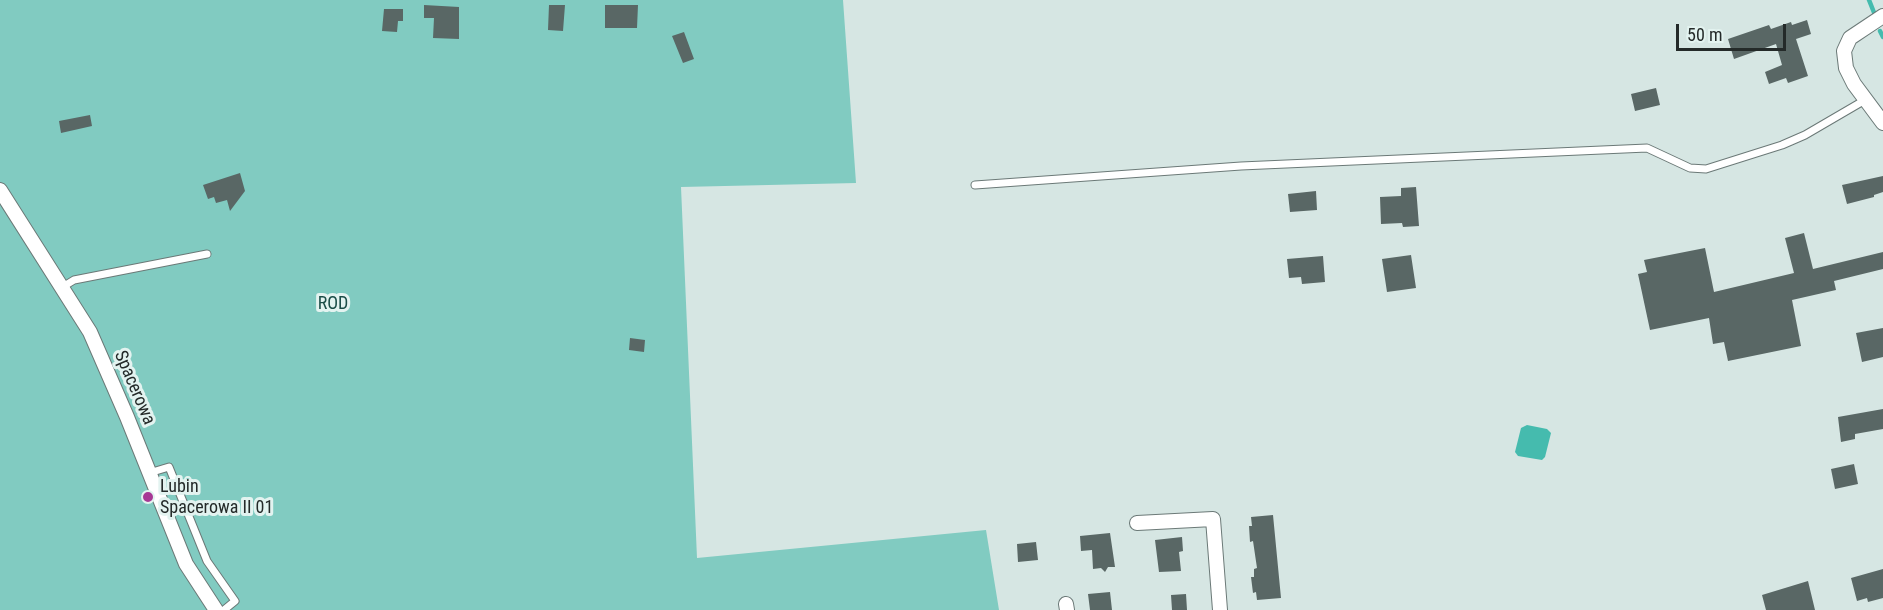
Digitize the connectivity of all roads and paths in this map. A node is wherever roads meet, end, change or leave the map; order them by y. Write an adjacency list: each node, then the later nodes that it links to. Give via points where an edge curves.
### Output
1 (1883, 15): 2 (street, via 1850,38 1844,51 1846,68)
2 (1865, 100): 3 (street); 4 (lane, via 1782,145 1706,169 1690,168 1647,147 1241,166)
3 (1883, 123)
4 (975, 185)
5 (0, 190): 7 (street, Spacerowa)
6 (207, 254): 7 (lane, via 74,280)
7 (61, 288): 8 (street, Spacerowa, via 90,332)
8 (149, 473): 10 (street, Spacerowa, via 186,564); 11 (lane, via 169,467 207,561 235,602)
9 (1137, 524): 12 (street, via 1213,519)
10 (216, 610)
11 (224, 610)
12 (1220, 610)

